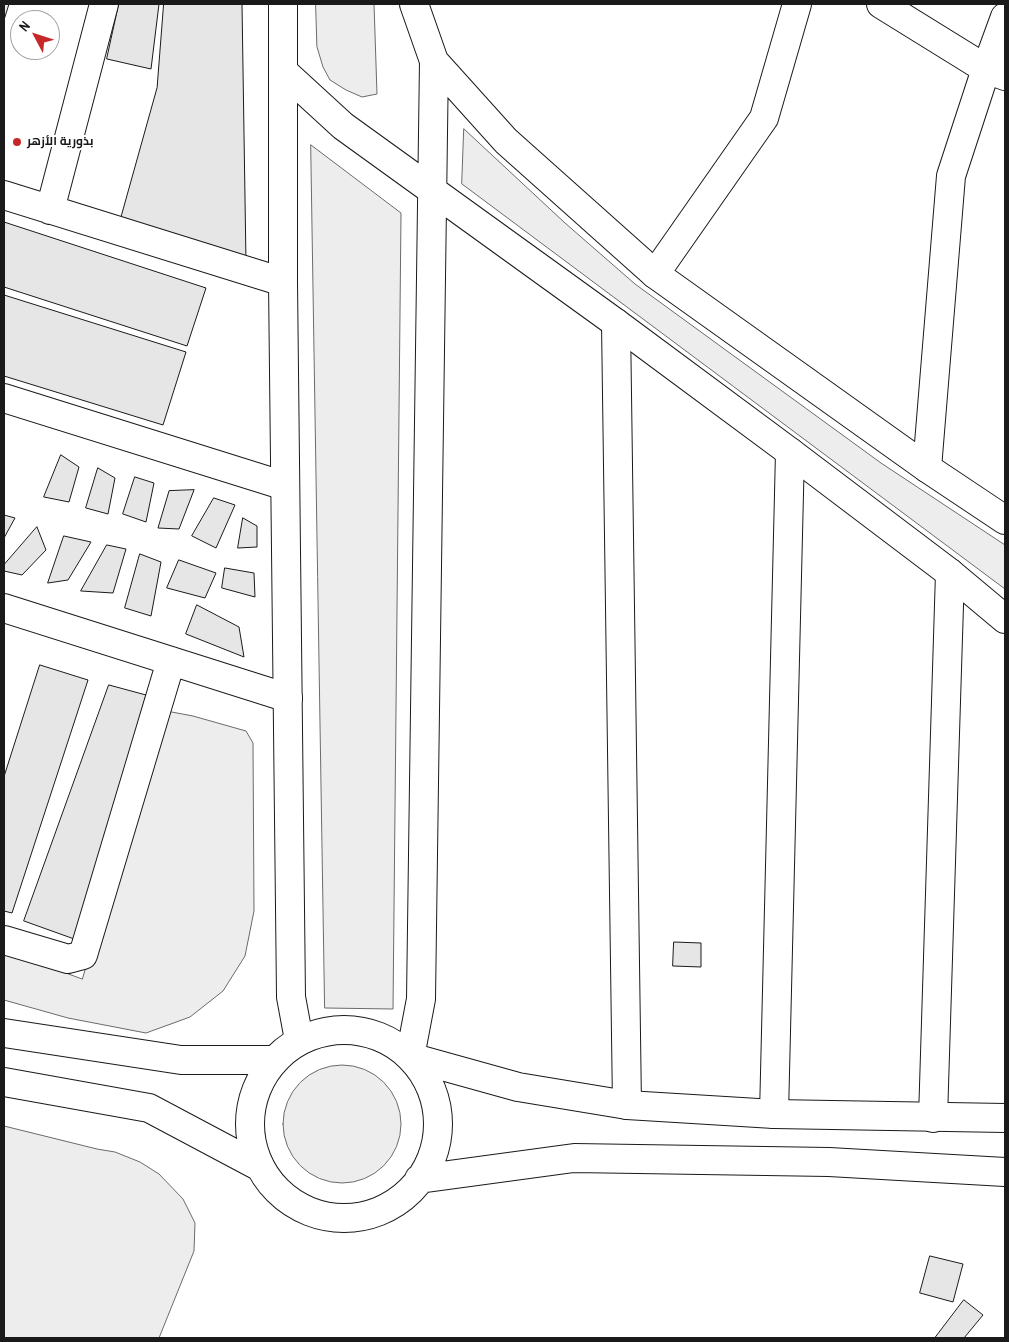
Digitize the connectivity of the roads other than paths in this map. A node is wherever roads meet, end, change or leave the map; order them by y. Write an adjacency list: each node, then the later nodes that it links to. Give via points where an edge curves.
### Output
1 (104, 4): 12 (main road)
2 (283, 4): 8 (main road)
3 (414, 4): 7 (main road)
4 (797, 4): 13 (main road, via 764,118)
5 (880, 4): 9 (main road)
6 (1005, 17): 9 (main road)
7 (434, 61): 10 (main road); 13 (main road, via 506,142)
8 (283, 71): 10 (main road, via 344,126); 14 (main road)
9 (996, 72): 18 (main road, via 951,176)
10 (432, 190): 15 (main road); 29 (main road, via 421,999)
11 (4, 195): 12 (main road)
12 (50, 210): 14 (main road)
13 (655, 274): 18 (main road)
14 (283, 282): 19 (main road)
15 (616, 323): 17 (main road); 32 (main road)
16 (4, 398): 19 (main road)
17 (790, 452): 21 (main road); 33 (main road)
18 (926, 468): 20 (main road)
19 (285, 486): 25 (main road)
20 (1005, 520)
21 (950, 573): 23 (main road); 34 (main road)
22 (4, 608): 24 (main road)
23 (1005, 620)
24 (171, 661): 25 (main road); 26 (main road, via 83,955 68,959)
25 (288, 698): 28 (main road, via 291,996)
26 (4, 940)
27 (4, 1033): 30 (main road, via 181,1060)
28 (299, 1040): 29 (main road, via 330,1031 358,1031 386,1040); 30 (main road)
29 (410, 1057): 32 (main road, via 518,1087); 38 (main road, via 428,1080 437,1108 437,1138)
30 (275, 1060): 36 (main road, via 259,1084 251,1111 251,1140)
31 (4, 1082): 36 (main road, via 149,1108)
32 (627, 1106): 33 (main road)
33 (774, 1114): 34 (main road)
34 (933, 1118): 35 (main road)
35 (1005, 1118)
36 (260, 1167): 38 (main road, via 278,1191 301,1208 330,1217 359,1217 387,1208)
37 (1005, 1172): 38 (main road, via 829,1162 574,1158)
38 (420, 1179)

